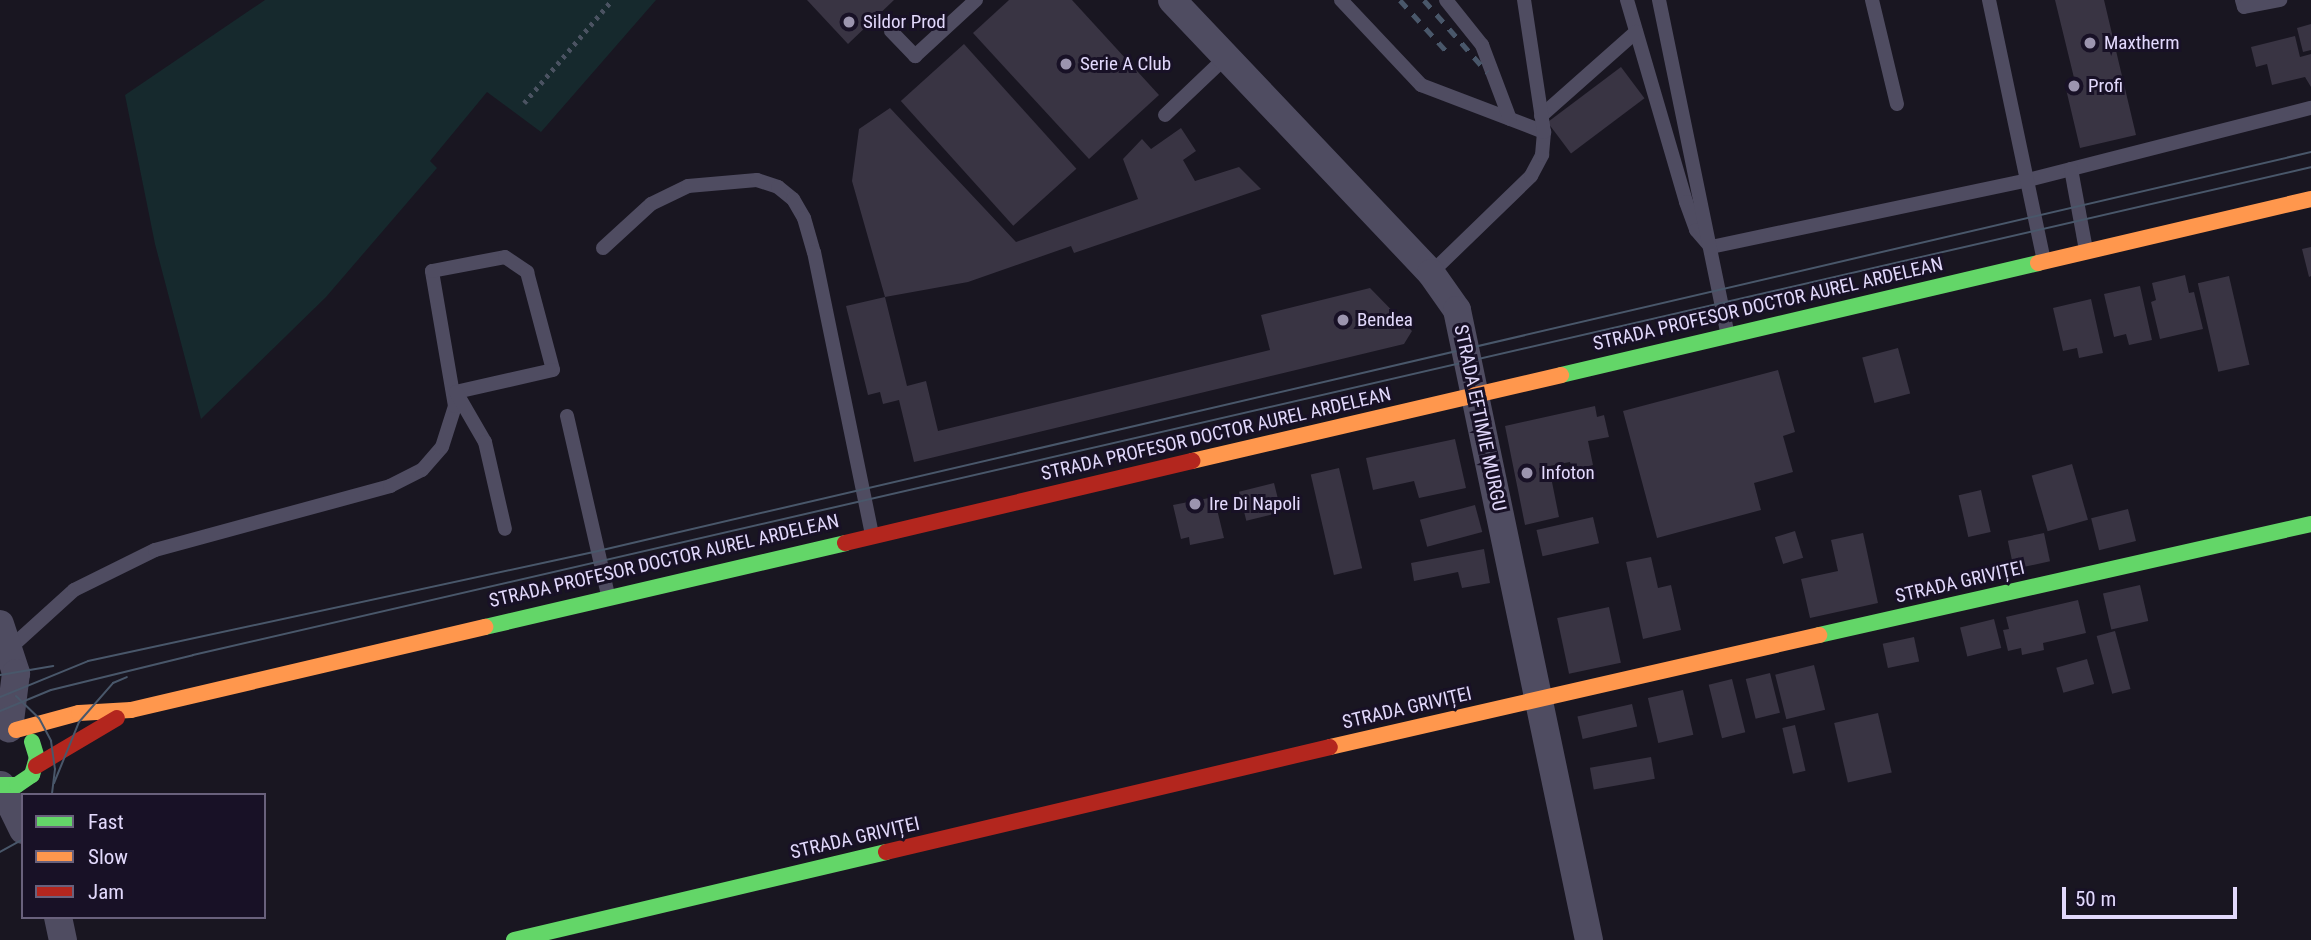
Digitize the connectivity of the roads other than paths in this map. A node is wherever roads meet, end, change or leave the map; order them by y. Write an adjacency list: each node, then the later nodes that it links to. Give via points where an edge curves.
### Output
1 (976, 0): 12 (lane, via 915,56)
2 (1172, 0): 14 (street, STRADA EFTIMIE MURGU)
3 (1341, 0): 19 (lane, via 1421,85)
4 (1446, 0): 19 (lane, via 1482,45)
5 (1524, 0): 18 (lane)
6 (1627, 0): 13 (lane)
7 (1659, 0): 24 (lane)
8 (1872, 0): 15 (lane)
9 (1989, 0): 22 (lane)
10 (2242, 0): 11 (lane, via 2244,7)
11 (2280, 0)
12 (891, 31)
13 (1636, 32): 18 (lane); 24 (lane, via 1686,202 1696,230)
14 (1226, 57): 17 (lane); 28 (street, STRADA EFTIMIE MURGU)
15 (1897, 104)
16 (2311, 108): 21 (lane)
17 (1165, 115)
18 (1541, 116): 20 (lane)
19 (1510, 120): 20 (lane)
20 (1544, 132): 28 (lane, via 1542,155 1531,176)
21 (2071, 169): 22 (lane); 26 (lane)
22 (2028, 180): 24 (lane); 27 (lane)
23 (2311, 199): 26 (main road, STRADA PROFESOR DOCTOR AUREL ARDELEAN)
24 (1711, 247): 29 (lane)
25 (603, 248): 35 (lane, via 651,204 688,186 757,180 778,187 793,199 814,252)
26 (2086, 251): 27 (main road, STRADA PROFESOR DOCTOR AUREL ARDELEAN)
27 (2044, 262): 29 (main road, STRADA PROFESOR DOCTOR AUREL ARDELEAN)
28 (1432, 273): 31 (street, STRADA EFTIMIE MURGU, via 1457,310)
29 (1728, 335): 31 (main road, STRADA PROFESOR DOCTOR AUREL ARDELEAN)
30 (456, 392): 30 (lane, via 553,370 527,272 505,257 432,271); 34 (lane, via 485,442); 37 (lane, via 453,421 442,447 410,477 155,550 74,590)
31 (1477, 395): 35 (main road, STRADA PROFESOR DOCTOR AUREL ARDELEAN); 38 (street, STRADA EFTIMIE MURGU)
32 (567, 415): 36 (lane)
33 (2311, 524): 38 (main road, STRADA GRIVIȚEI)
34 (505, 529)
35 (873, 535): 36 (main road, STRADA PROFESOR DOCTOR AUREL ARDELEAN)
36 (608, 595): 39 (main road, STRADA PROFESOR DOCTOR AUREL ARDELEAN)
37 (6, 654): 40 (street)
38 (1539, 698): 47 (main road, STRADA GRIVIȚEI); 48 (street, STRADA EFTIMIE MURGU)
39 (131, 710): 40 (main road, STRADA PROFESOR DOCTOR AUREL ARDELEAN, via 79,713); 41 (main road, STRADA PROFESOR DOCTOR AUREL ARDELEAN)
40 (8, 730): 41 (main road, via 34,744)
41 (36, 766): 42 (main road, STRADA PROFESOR DOCTOR AUREL ARDELEAN, via 26,781); 43 (street)
42 (1, 785): 44 (street)
43 (41, 793)
44 (21, 826)
45 (58, 919): 46 (street)
46 (63, 940)
47 (514, 940)
48 (1589, 940)

